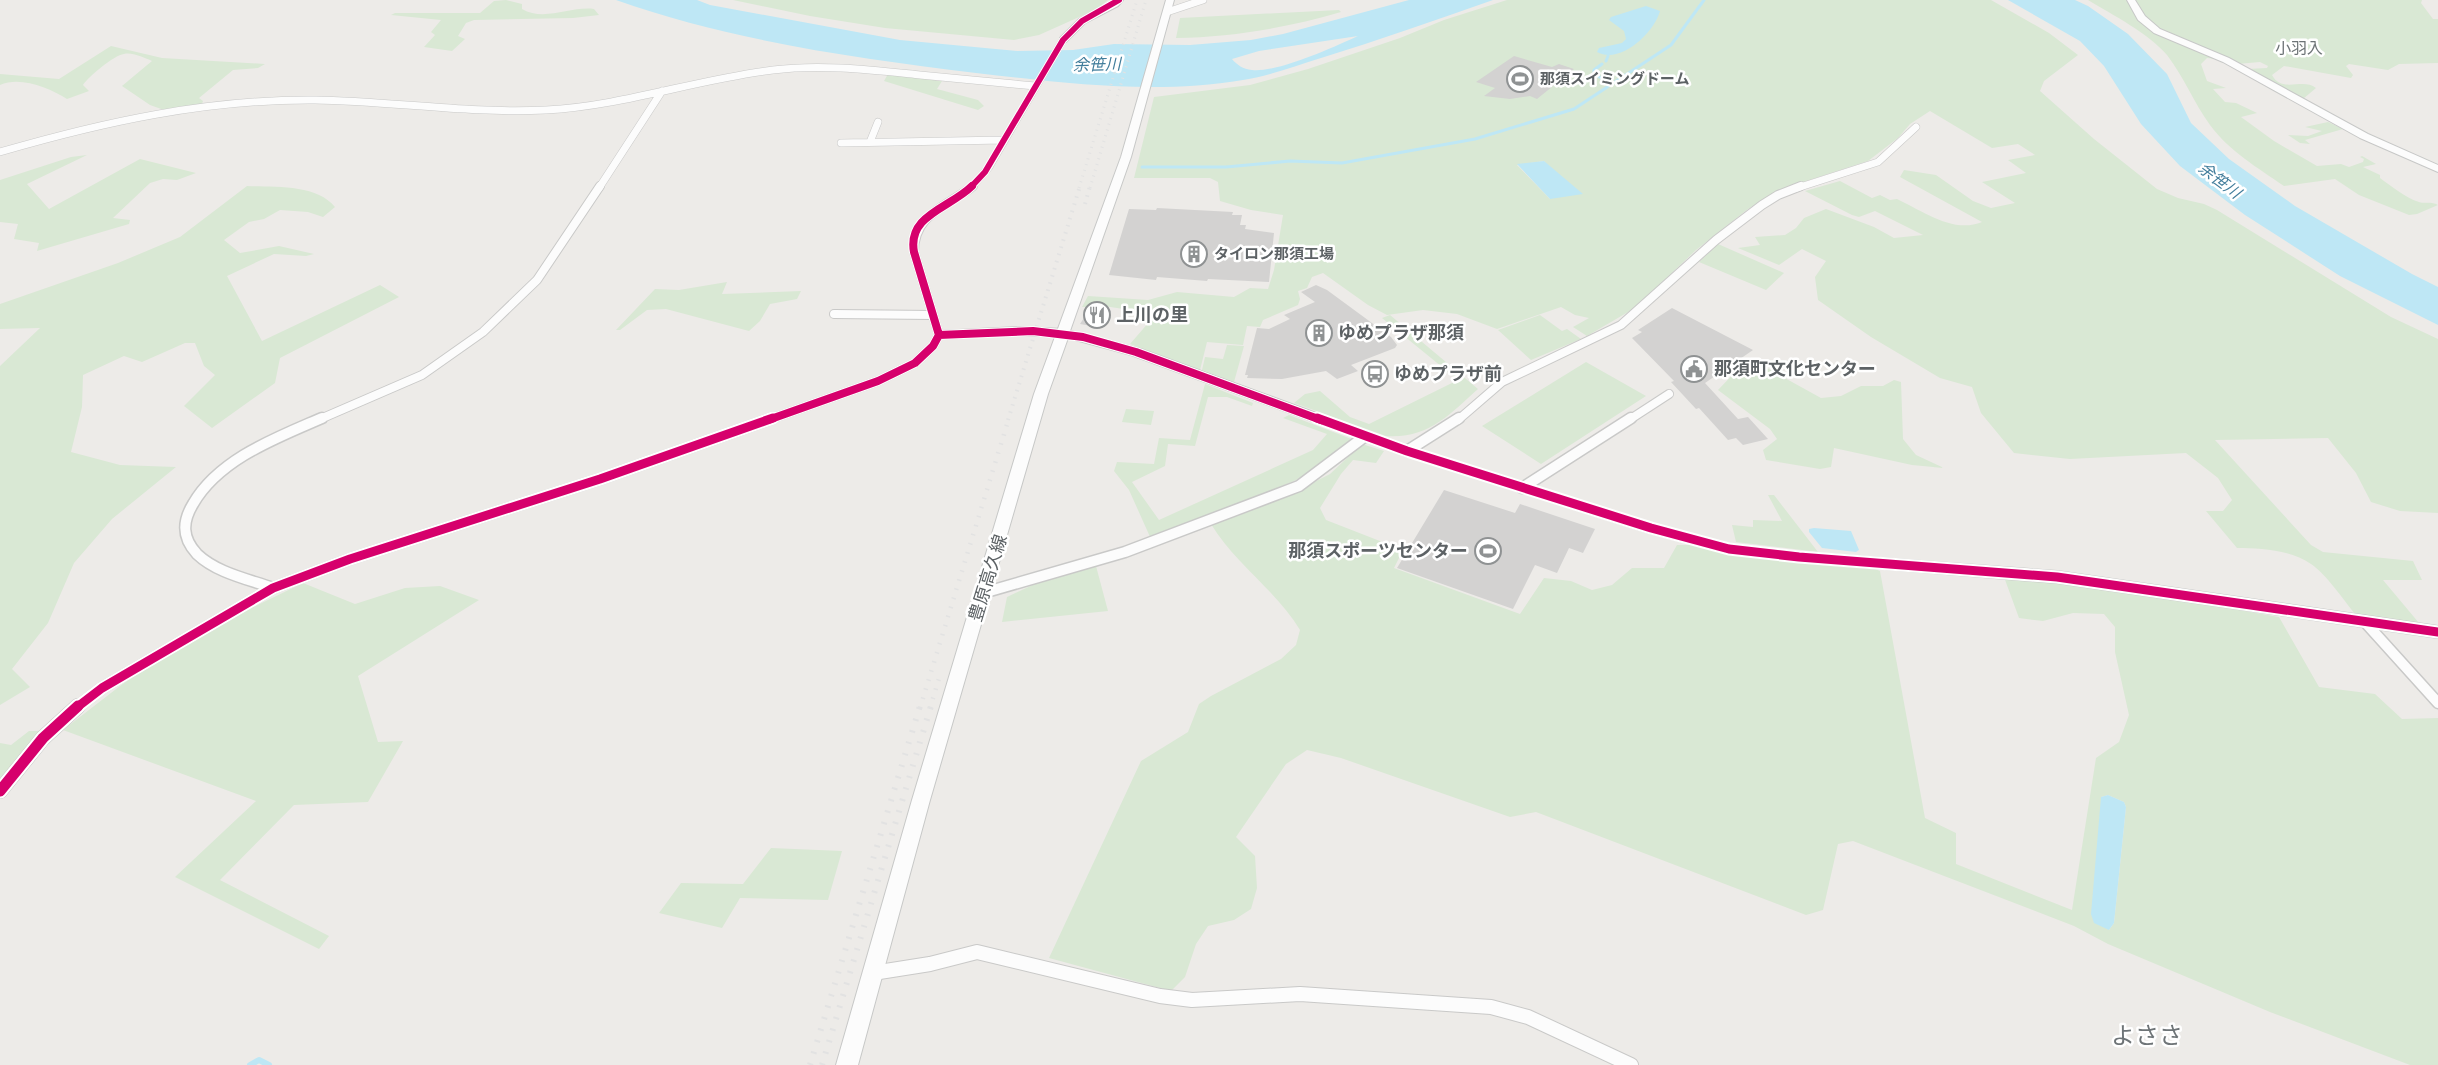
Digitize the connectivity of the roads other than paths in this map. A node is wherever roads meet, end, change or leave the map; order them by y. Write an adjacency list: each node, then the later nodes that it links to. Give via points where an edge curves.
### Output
1 (1119, 0): 6 (street, via 1083,21)
2 (1170, 0): 5 (street)
3 (1203, 0): 5 (street)
4 (2131, 0): 15 (street, via 2141,18 2157,32 2226,60 2364,136)
5 (1167, 12): 18 (street, 豊原高久線, via 1126,157)
6 (1063, 40): 7 (street)
7 (1035, 86): 8 (street, via 824,66 750,73); 11 (street)
8 (662, 92): 14 (street, via 546,110 316,100 253,102 87,127); 24 (street, via 536,281 491,323 423,374 242,457 197,496 186,517 184,532 191,550 206,562)
9 (878, 122): 12 (street)
10 (1916, 127): 22 (street, via 1878,162 1804,185 1762,205 1716,240 1621,325 1508,378 1456,421)
11 (1004, 140): 12 (street); 17 (street, via 975,184 914,231 914,252)
12 (870, 142): 13 (street)
13 (841, 143)
14 (0, 152)
15 (2438, 169)
16 (834, 314): 17 (street)
17 (933, 315): 19 (street)
18 (1064, 333): 19 (street); 21 (street, via 1136,352); 25 (street, 豊原高久線, via 1041,394)
19 (939, 335): 24 (street, via 915,363 879,381)
20 (1669, 394): 23 (street)
21 (1364, 437): 22 (street); 25 (street, via 1299,486 1125,552)
22 (1407, 451): 23 (street)
23 (1522, 488): 26 (street, via 1729,549 2057,577)
24 (273, 588): 30 (street, via 102,688 43,738)
25 (983, 593): 31 (street, 豊原高久線)
26 (2364, 621): 27 (street); 28 (street)
27 (2438, 632)
28 (2434, 693): 29 (street)
29 (2438, 703)
30 (0, 791)
31 (873, 973): 32 (street, 豊原高久線); 33 (street, via 977,952 1160,996 1192,1000 1300,994 1491,1007 1528,1017)
32 (847, 1065)
33 (1631, 1065)

